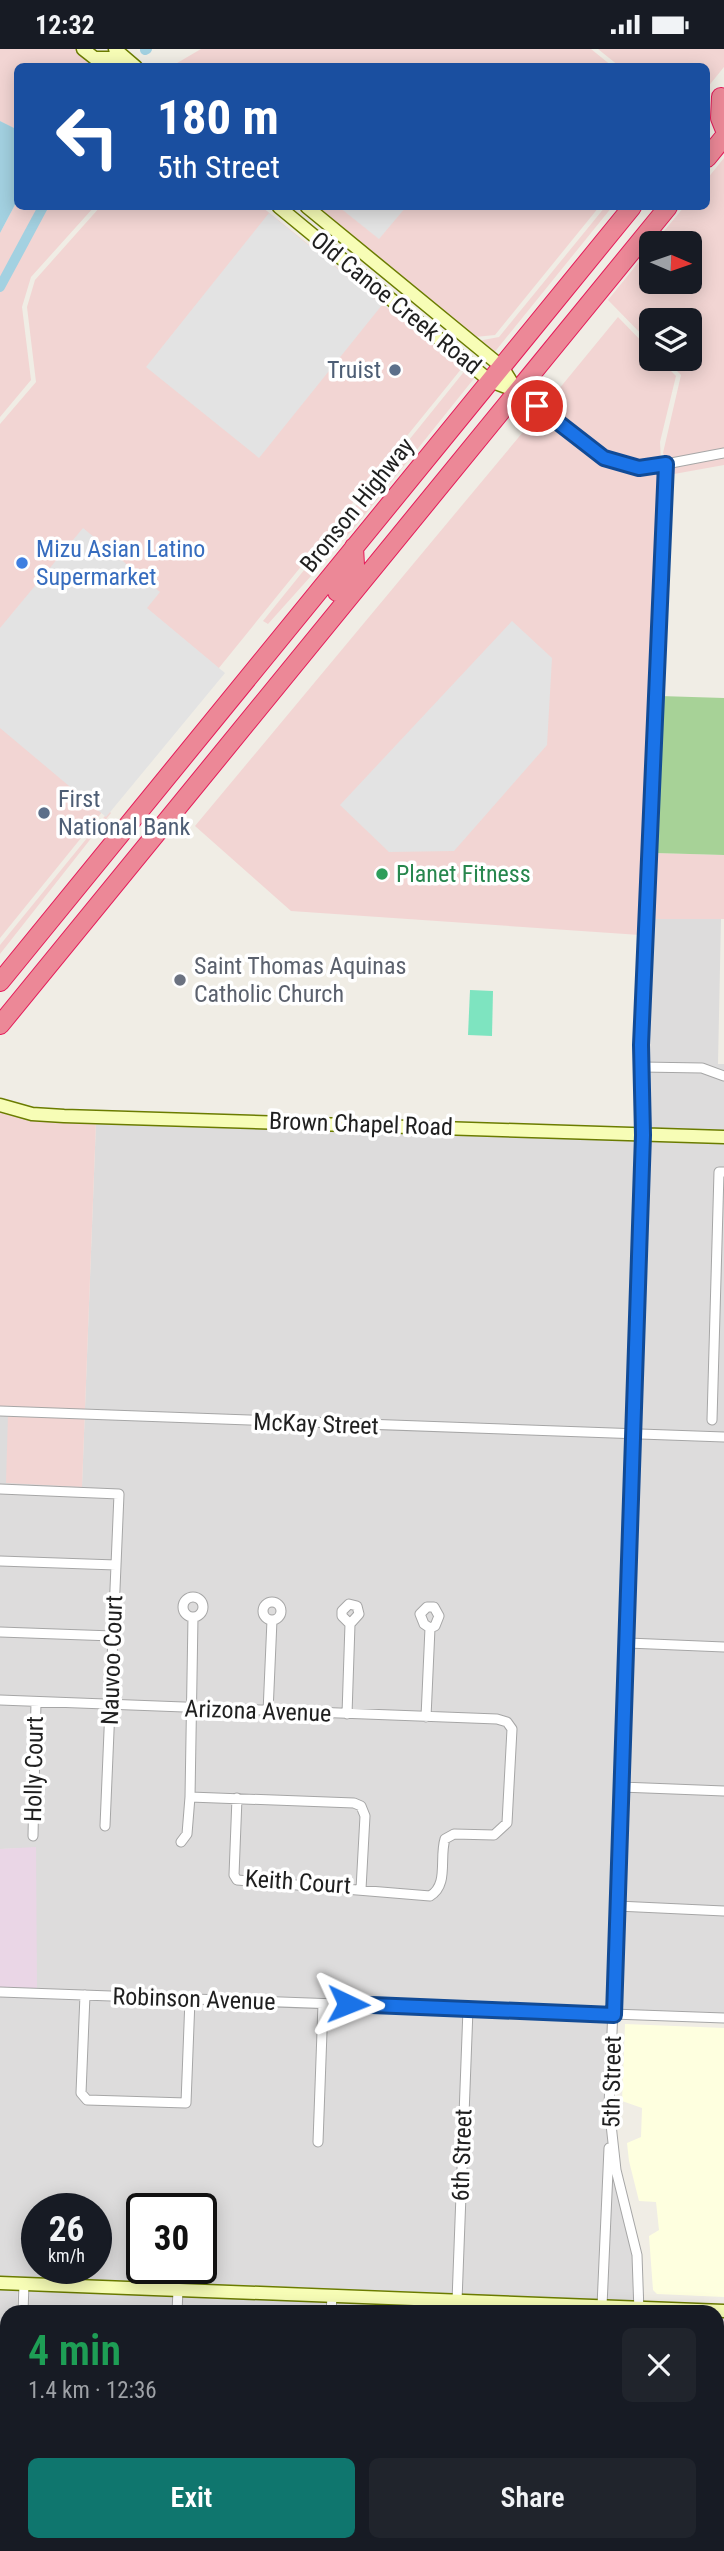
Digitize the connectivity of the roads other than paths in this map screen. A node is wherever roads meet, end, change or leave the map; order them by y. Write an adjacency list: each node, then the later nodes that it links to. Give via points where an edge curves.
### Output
1 (83, 49): 3 (street)
2 (115, 49): 5 (street)
3 (101, 63): 4 (street, via 109,58)
4 (117, 63)
5 (131, 63)
6 (722, 95): 7 (highway); 8 (highway)
7 (710, 110)
8 (724, 128)
9 (724, 137): 10 (highway)
10 (710, 154)
11 (283, 210): 15 (street, Old Canoe Creek Road)
12 (310, 210): 15 (street, Old Canoe Creek Road)
13 (630, 210): 15 (highway, Bronson Highway)
14 (665, 210): 16 (highway, Bronson Highway)
15 (496, 374): 16 (street, Old Canoe Creek Road); 19 (highway, Bronson Highway)
16 (517, 391): 18 (street, Old Canoe Creek Road, via 604,458 639,468); 20 (highway, Bronson Highway)
17 (724, 453): 18 (street, Old Canoe Creek Road)
18 (666, 464): 27 (street, 5th Street)
19 (354, 547): 20 (highway, via 355,565 334,596); 21 (highway, Bronson Highway)
20 (321, 631): 23 (highway, Bronson Highway)
21 (244, 682): 22 (highway, Bronson Highway); 23 (highway, via 230,716)
22 (213, 720): 24 (highway, via 214,747 178,794); 25 (highway, Bronson Highway)
23 (233, 739): 24 (highway, Bronson Highway)
24 (174, 812): 26 (highway)
25 (0, 982)
26 (0, 1025)
27 (642, 1067): 28 (street, via 702,1068); 30 (street, 5th Street)
28 (724, 1076)
29 (0, 1105): 30 (street, Brown Chapel Road, via 64,1116)
30 (643, 1135): 31 (street, Brown Chapel Road); 35 (street, 5th Street)
31 (724, 1137)
32 (724, 1172): 34 (street, via 719,1172)
33 (0, 1411): 35 (street, McKay Street)
34 (712, 1420)
35 (632, 1434): 36 (street, McKay Street); 46 (street, 5th Street)
36 (724, 1437)
37 (0, 1489): 39 (street, Nauvoo Court, via 118,1494)
38 (0, 1561): 39 (street)
39 (116, 1565): 45 (street, Nauvoo Court)
40 (192, 1617): 51 (street)
41 (272, 1620): 52 (street)
42 (350, 1624): 53 (street)
43 (430, 1628): 54 (street)
44 (0, 1632): 45 (street)
45 (113, 1636): 50 (street, Nauvoo Court)
46 (628, 1643): 47 (street); 55 (street, 5th Street)
47 (724, 1647)
48 (0, 1700): 49 (street, Arizona Avenue)
49 (36, 1702): 50 (street, Arizona Avenue); 60 (street, Holly Court)
50 (111, 1705): 51 (street, Arizona Avenue); 59 (street, Nauvoo Court)
51 (190, 1709): 52 (street, Arizona Avenue); 57 (street)
52 (268, 1711): 53 (street, Arizona Avenue)
53 (347, 1714): 54 (street, Arizona Avenue)
54 (426, 1717): 62 (street, Arizona Avenue, via 498,1720 512,1729 504,1828 494,1835 454,1834 445,1839 442,1882 430,1896)
55 (621, 1787): 56 (street); 63 (street, 5th Street)
56 (724, 1791)
57 (190, 1797): 58 (street); 61 (street, via 187,1834)
58 (237, 1798): 62 (street, Keith Court, via 237,1880); 62 (street, Keith Court, via 361,1807 365,1816)
59 (105, 1826)
60 (33, 1836)
61 (181, 1842)
62 (360, 1889)
63 (617, 1906): 64 (street); 70 (street, 5th Street)
64 (724, 1911)
65 (0, 1992): 66 (street, Robinson Avenue)
66 (85, 1994): 67 (street, Robinson Avenue); 67 (street, via 81,2093 87,2100 186,2103)
67 (190, 1999): 68 (street, Robinson Avenue)
68 (323, 2004): 69 (street, Robinson Avenue); 73 (street)
69 (468, 2009): 70 (street, Robinson Avenue); 79 (street, 6th Street)
70 (614, 2015): 71 (street, Robinson Avenue); 72 (street, 5th Street)
71 (724, 2018)
72 (610, 2136): 84 (street); 85 (street, 5th Street, via 634,2237)
73 (318, 2142)
74 (0, 2283): 75 (street)
75 (21, 2284)
76 (24, 2284): 77 (street); 80 (street)
77 (178, 2290): 78 (street); 81 (street)
78 (332, 2297): 79 (street); 82 (street)
79 (457, 2301): 83 (street)
80 (23, 2305)
81 (177, 2305)
82 (331, 2305)
83 (478, 2305)
84 (601, 2305)
85 (639, 2305)

